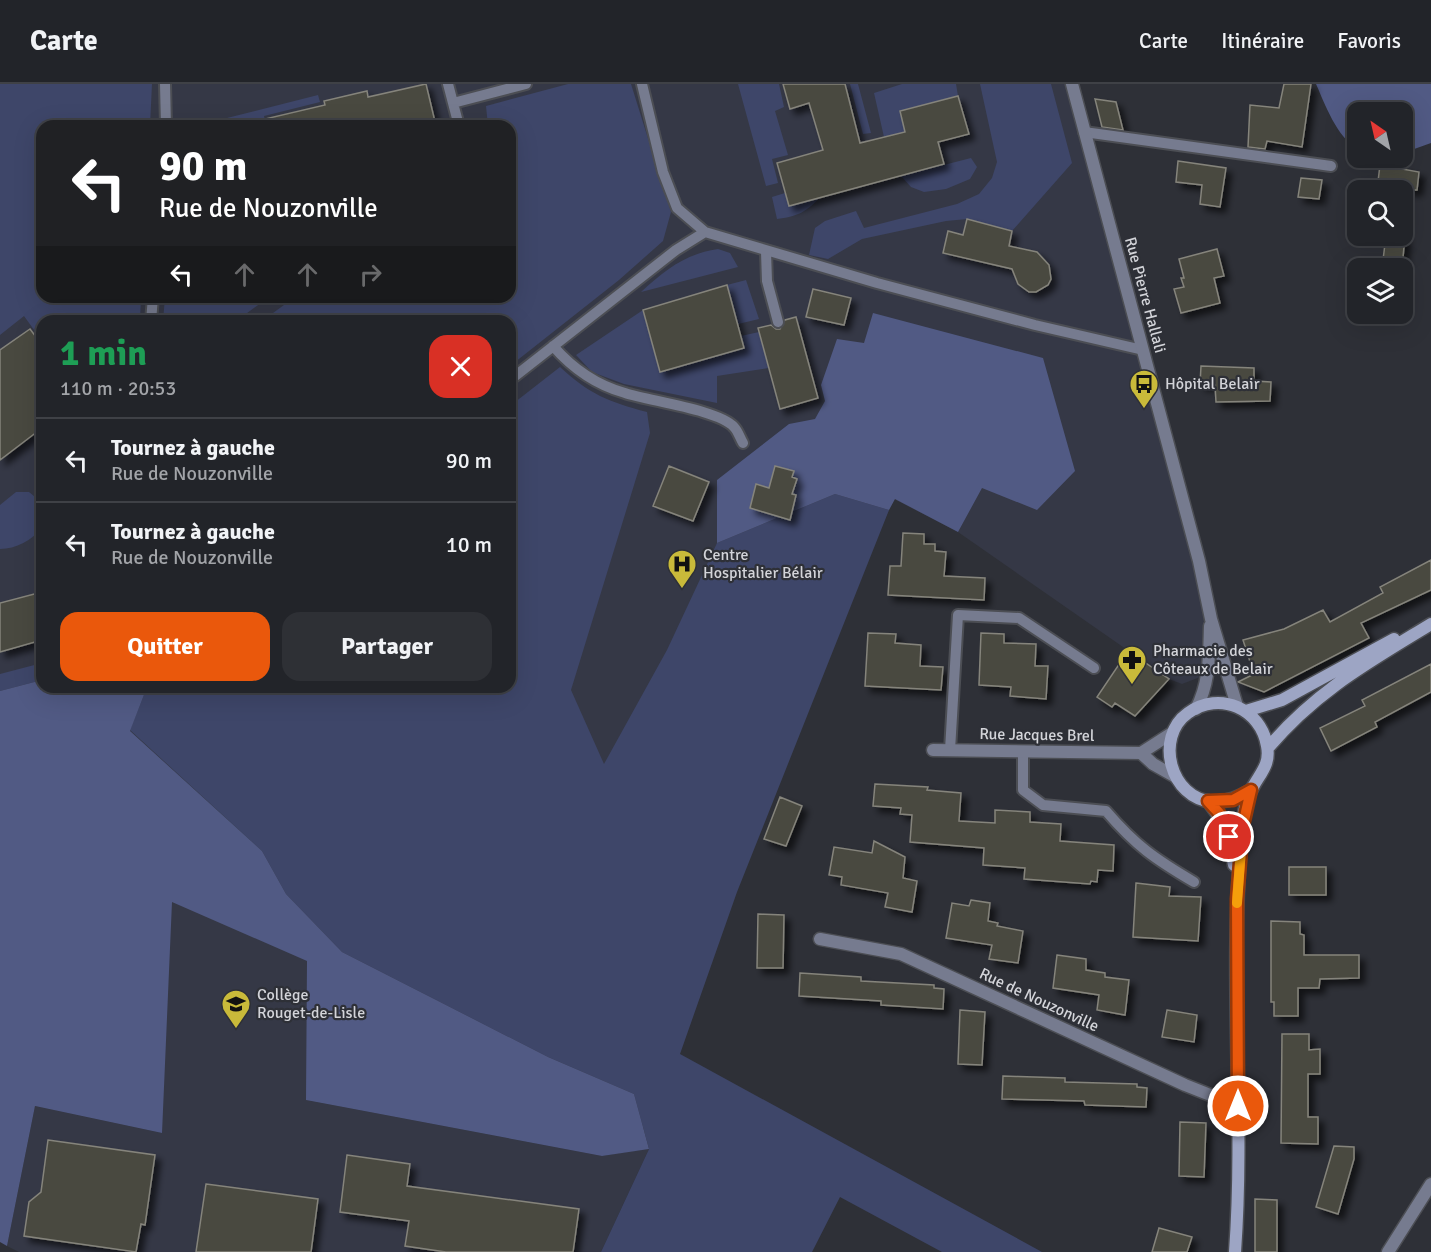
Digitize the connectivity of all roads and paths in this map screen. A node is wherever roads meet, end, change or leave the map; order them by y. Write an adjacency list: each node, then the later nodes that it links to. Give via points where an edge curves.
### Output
1 (165, 84): 7 (lane)
2 (448, 84): 6 (lane)
3 (526, 84): 6 (lane)
4 (642, 84): 11 (lane, via 663,172 677,208)
5 (1072, 84): 9 (street, Rue Pierre Hallali)
6 (453, 103): 8 (lane)
7 (166, 120)
8 (457, 120)
9 (1084, 132): 10 (lane); 15 (street, Rue Pierre Hallali)
10 (1331, 166)
11 (705, 232): 12 (lane); 14 (lane, via 676,249)
12 (766, 252): 13 (lane, via 767,282); 15 (lane)
13 (778, 322)
14 (553, 346): 16 (lane); 17 (lane, via 593,381 623,393 705,413 734,426)
15 (1143, 350): 18 (street, Rue Pierre Hallali)
16 (516, 375)
17 (743, 443)
18 (1211, 619): 21 (street, Rue Pierre Hallali); 22 (street, Rue Pierre Hallali, via 1208,674 1204,695)
19 (1431, 623): 21 (main road, via 1389,640 1282,700); 24 (main road, via 1330,687 1295,717)
20 (1094, 668): 26 (lane, via 1019,618 958,615)
21 (1242, 708): 22 (main road, via 1224,703); 24 (main road, via 1262,728)
22 (1196, 709): 23 (main road, via 1187,713)
23 (1172, 733): 28 (street); 29 (main road, via 1169,760)
24 (1268, 748): 30 (main road, via 1266,766)
25 (933, 750): 26 (street, Rue Jacques Brel)
26 (950, 750): 27 (street, Rue Jacques Brel)
27 (1023, 751): 28 (street, Rue Jacques Brel); 32 (lane, via 1023,790 1043,806 1106,812 1131,841)
28 (1141, 753): 29 (street)
29 (1176, 777): 31 (main road, via 1184,788)
30 (1251, 790): 31 (main road, via 1233,800); 33 (main road, via 1243,825)
31 (1208, 801): 33 (main road, via 1225,825 1232,849)
32 (1194, 882)
33 (1237, 899): 35 (main road)
34 (820, 939): 35 (street, Rue de Nouzonville, via 902,954)
35 (1238, 1106): 37 (main road)
36 (1431, 1184): 38 (street)
37 (1235, 1252)
38 (1388, 1252)

